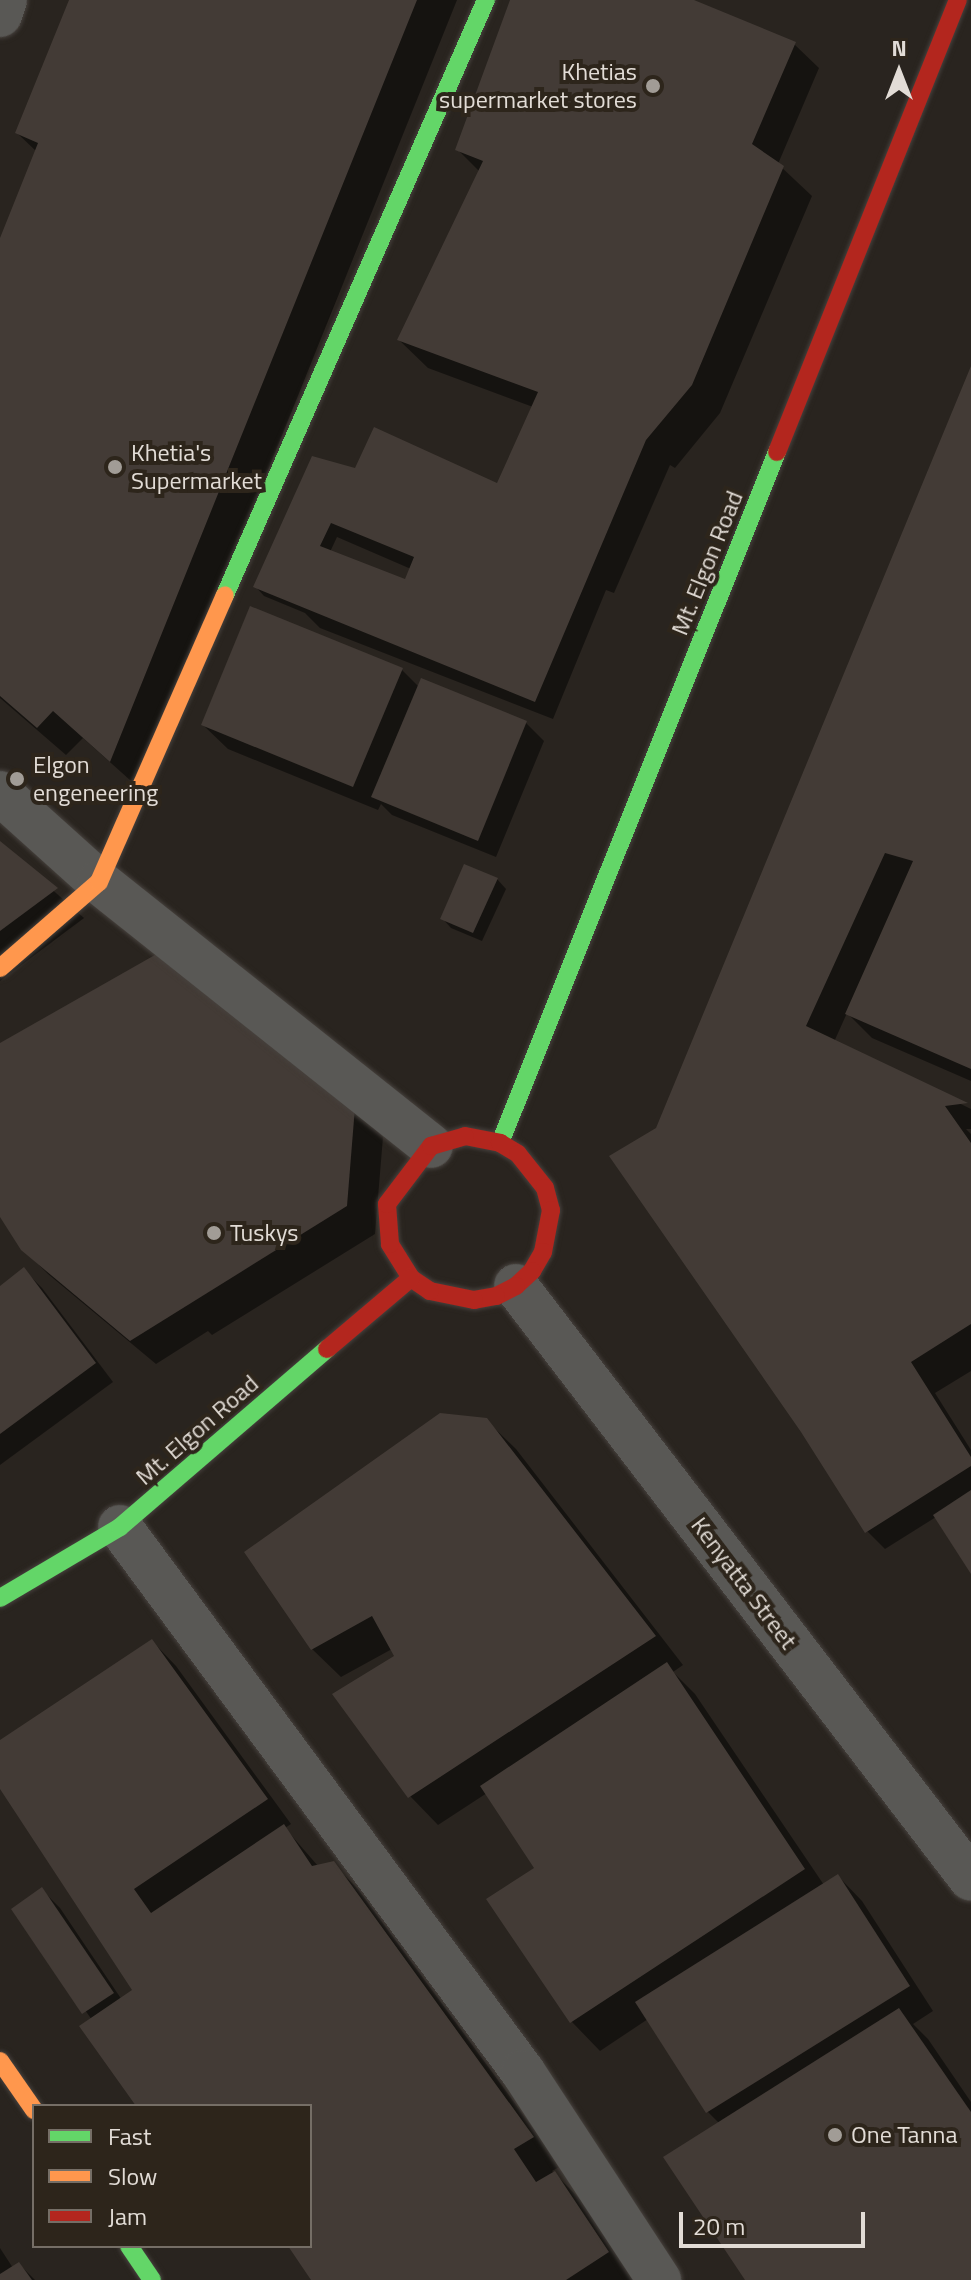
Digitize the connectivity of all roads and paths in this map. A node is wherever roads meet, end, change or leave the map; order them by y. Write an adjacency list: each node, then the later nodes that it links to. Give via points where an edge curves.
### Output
1 (5, 0): 4 (street)
2 (486, 0): 6 (street)
3 (958, 0): 8 (street, Mt. Elgon Road)
4 (0, 15)
5 (0, 793): 6 (street)
6 (99, 882): 7 (street); 9 (street)
7 (0, 968)
8 (500, 1143): 9 (street, via 465,1136); 11 (street, via 534,1169 551,1210 543,1252)
9 (431, 1146): 10 (street, via 387,1204 390,1244)
10 (411, 1278): 11 (street, via 430,1291 474,1300); 12 (street, Mt. Elgon Road)
11 (516, 1286): 14 (street, Kenyatta Street)
12 (120, 1527): 13 (street, Mt. Elgon Road); 19 (street, via 523,2072)
13 (0, 1598)
14 (971, 1879)
15 (0, 2061): 16 (street)
16 (32, 2107)
17 (130, 2248): 18 (street)
18 (152, 2280)
19 (659, 2280)

